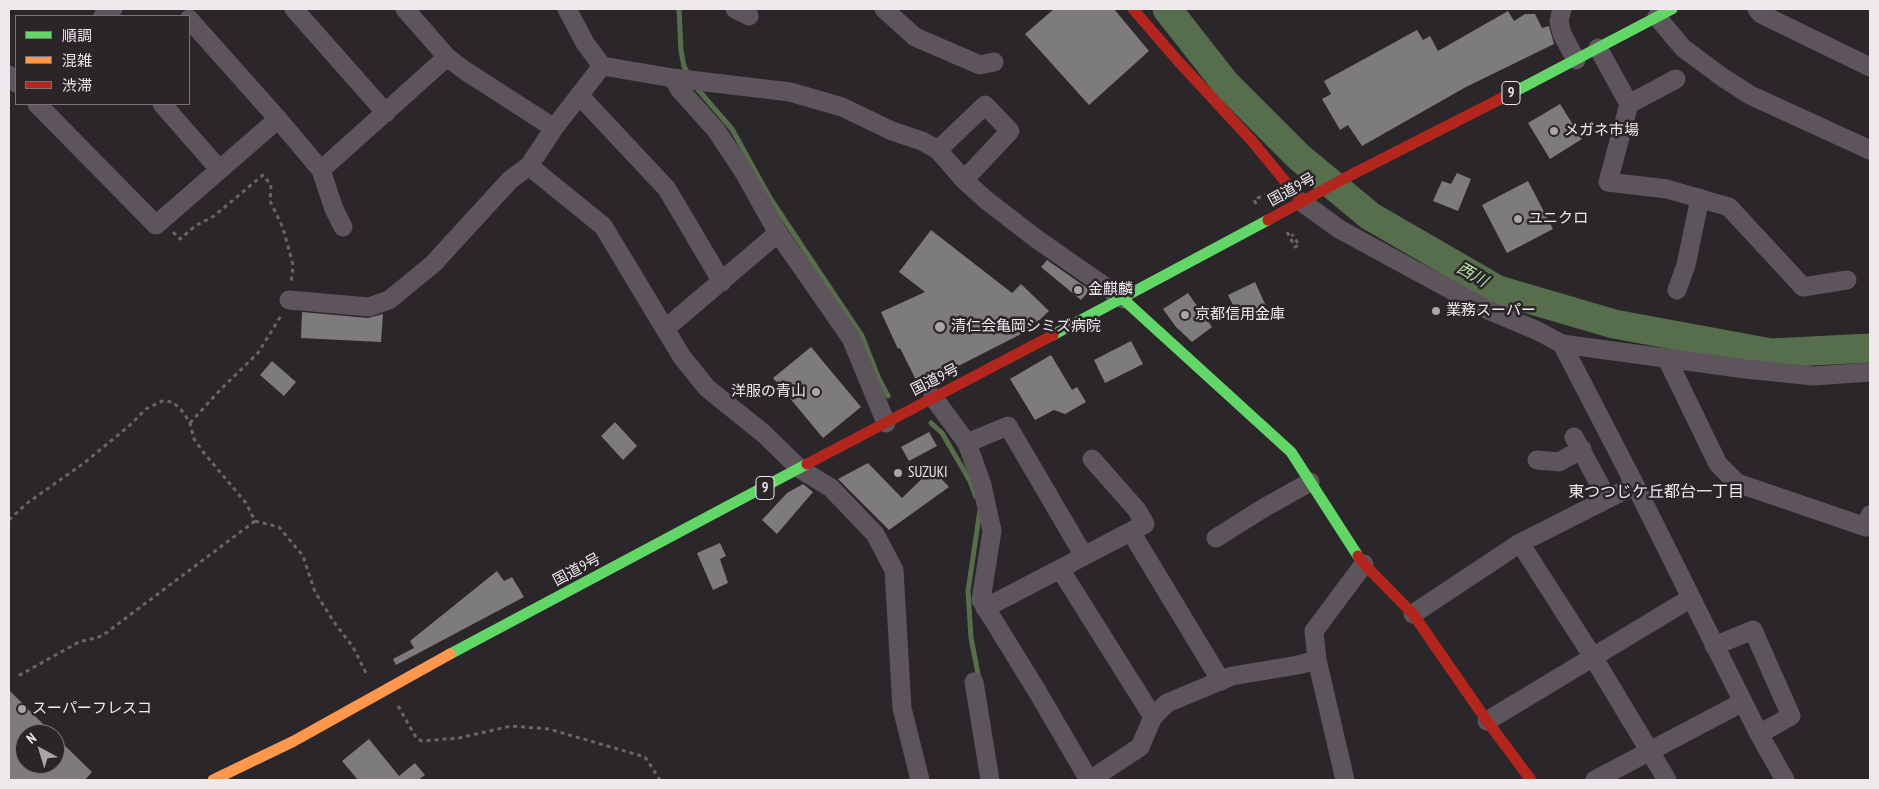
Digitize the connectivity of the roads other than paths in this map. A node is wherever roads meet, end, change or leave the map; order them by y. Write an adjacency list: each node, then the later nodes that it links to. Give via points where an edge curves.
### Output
1 (294, 9): 22 (street)
2 (405, 9): 11 (street)
3 (567, 9): 14 (street)
4 (884, 9): 13 (street, via 915,38 980,65)
5 (1133, 9): 31 (main road, via 1252,141)
6 (1562, 9): 12 (street, via 1559,21 1562,34)
7 (1757, 9): 15 (street, via 1761,14)
8 (1665, 13): 10 (main road, 国道9号 / 9); 26 (street, via 1683,48 1722,77 1750,95)
9 (190, 19): 23 (street)
10 (1598, 48): 12 (main road, 国道9号 / 9); 19 (street)
11 (447, 57): 22 (street); 24 (street)
12 (1576, 60): 31 (main road, 国道9号 / 9)
13 (994, 62)
14 (602, 66): 16 (street); 18 (street)
15 (1870, 67)
16 (673, 78): 25 (street, via 790,92 842,107); 34 (street, via 716,130)
17 (1676, 79): 19 (street)
18 (579, 95): 24 (street); 36 (street, via 667,189)
19 (1629, 104): 32 (street, via 1608,182 1667,189)
20 (38, 105): 28 (street, via 156,225)
21 (163, 105): 28 (street)
22 (386, 112): 29 (street)
23 (278, 120): 28 (street); 29 (street)
24 (554, 128): 27 (street)
25 (938, 150): 30 (street); 30 (street, via 985,104 1010,131)
26 (1870, 150)
27 (528, 166): 39 (street, via 499,192 433,264 389,300 369,307); 40 (street, via 603,226)
28 (219, 169)
29 (321, 170): 33 (street)
30 (964, 180): 38 (street, via 1038,240)
31 (1310, 198): 38 (main road, 国道9号 / 9); 41 (street, via 1339,229 1470,301)
32 (1700, 198): 35 (street, via 1729,207 1803,287); 37 (street, via 1686,265)
33 (343, 227)
34 (778, 233): 36 (street); 45 (street, via 851,338)
35 (1847, 280)
36 (722, 282): 40 (street)
37 (1677, 290)
38 (1123, 299): 44 (main road, 国道9号 / 9); 50 (main road, via 1291,452)
39 (289, 300)
40 (665, 329): 49 (street, via 707,388)
41 (1562, 344): 42 (street); 51 (street)
42 (1667, 359): 43 (street, via 1813,376); 53 (street, via 1718,464 1737,483 1866,527)
43 (1870, 372)
44 (933, 398): 45 (main road, 国道9号 / 9); 46 (street)
45 (886, 423): 49 (main road, 国道9号 / 9)
46 (967, 443): 57 (street, via 1008,426); 61 (street, via 982,485 992,531 982,600)
47 (1092, 459): 54 (street, via 1137,510 1145,524)
48 (1537, 460): 52 (street, via 1559,462 1578,443)
49 (800, 469): 74 (main road, 国道9号 / 9, via 294,741); 75 (street, via 831,488 876,534 894,570 902,708)
50 (1310, 482): 55 (street); 58 (main road)
51 (1635, 485): 52 (street); 60 (street)
52 (1607, 498): 56 (street)
53 (1870, 515)
54 (1131, 532): 57 (street); 66 (street)
55 (1216, 538)
56 (1520, 543): 62 (street); 64 (street)
57 (1084, 556): 59 (street)
58 (1364, 564): 62 (main road); 65 (street, via 1314,631)
59 (1060, 569): 61 (street); 69 (street)
60 (1691, 598): 63 (street); 64 (street)
61 (985, 608): 73 (street)
62 (1413, 614): 70 (main road)
63 (1714, 646): 68 (street); 71 (street, via 1754,630 1791,716)
64 (1593, 657): 70 (street); 72 (street)
65 (1317, 660): 66 (street); 77 (street)
66 (1221, 680): 69 (street, via 1167,703)
67 (974, 682): 76 (street)
68 (1743, 702): 71 (street); 72 (street)
69 (1154, 717): 73 (street, via 1140,748)
70 (1487, 721): 78 (main road)
71 (1759, 734): 81 (street)
72 (1650, 750): 79 (street); 80 (street)
73 (1094, 779)
74 (213, 780)
75 (920, 780)
76 (990, 780)
77 (1345, 780)
78 (1530, 780)
79 (1595, 780)
80 (1667, 780)
81 (1784, 780)

